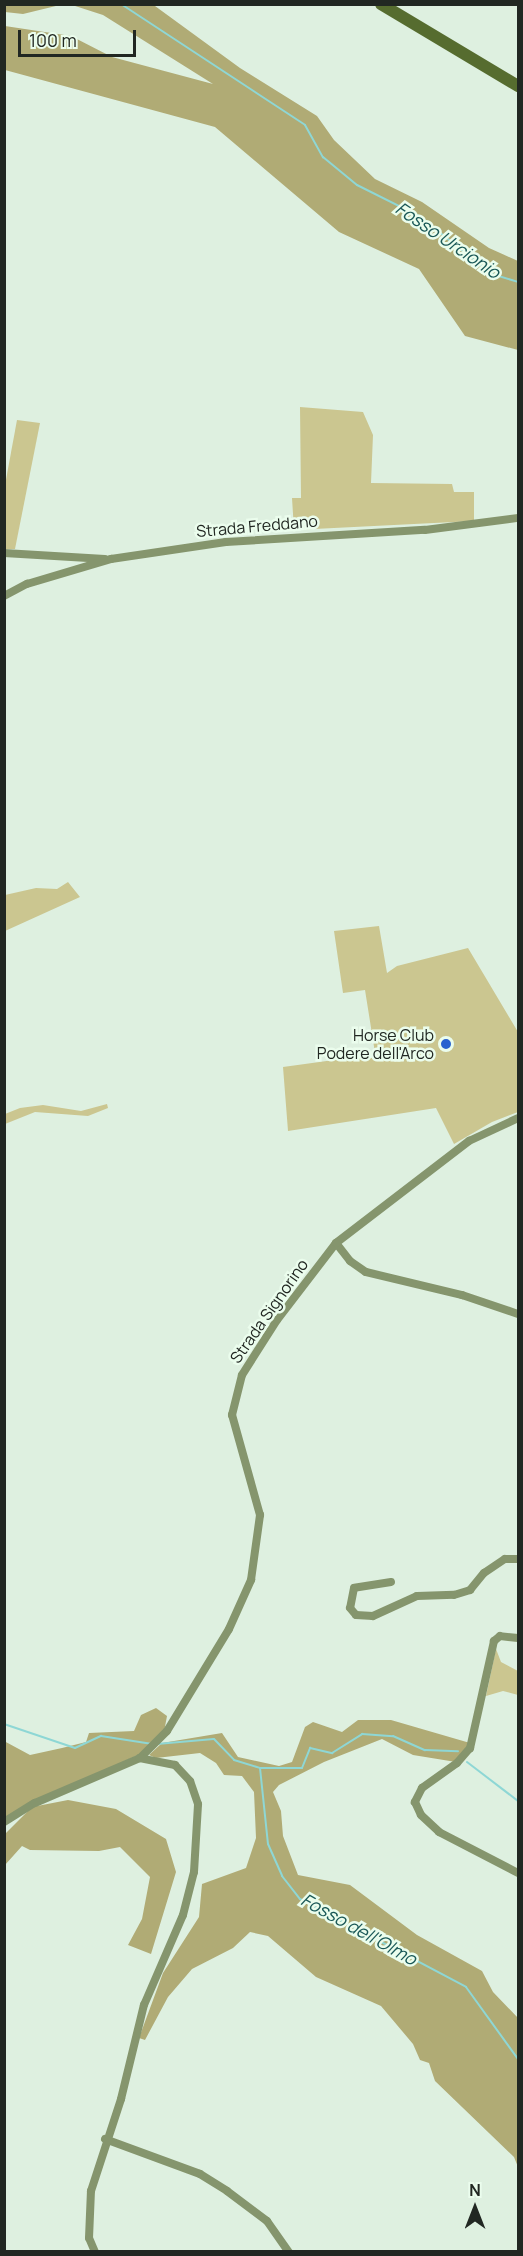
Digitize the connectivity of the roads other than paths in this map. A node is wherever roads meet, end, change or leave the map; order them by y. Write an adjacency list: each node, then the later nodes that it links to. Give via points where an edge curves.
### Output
1 (381, 4): 2 (street)
2 (519, 86)
3 (519, 518): 5 (street, Strada Freddano, via 424,530 226,542)
4 (4, 553): 5 (street)
5 (111, 559): 6 (street, Strada Freddano, via 27,584)
6 (4, 596)
7 (519, 1118): 8 (street, Strada Signorino, via 469,1141)
8 (336, 1243): 9 (street, via 350,1261 366,1272 462,1295); 13 (street, Strada Signorino, via 278,1320 236,1391 232,1415 260,1515 251,1580 210,1663 167,1731)
9 (519, 1314)
10 (519, 1559): 11 (street, via 505,1558 484,1573 470,1590 454,1595 417,1596 372,1616 356,1615 350,1608 354,1588)
11 (391, 1582)
12 (519, 1638): 15 (street, via 500,1636 494,1641 470,1748 457,1763 422,1788 415,1802 421,1815 439,1832)
13 (140, 1758): 14 (street, Strada Signorino, via 35,1803); 16 (street, via 176,1765 190,1781 198,1804 194,1872 183,1915 144,2006 121,2099)
14 (4, 1822)
15 (519, 1873)
16 (105, 2139): 17 (street, via 91,2191 89,2238); 18 (street, via 200,2174 267,2221)
17 (95, 2252)
18 (289, 2252)

